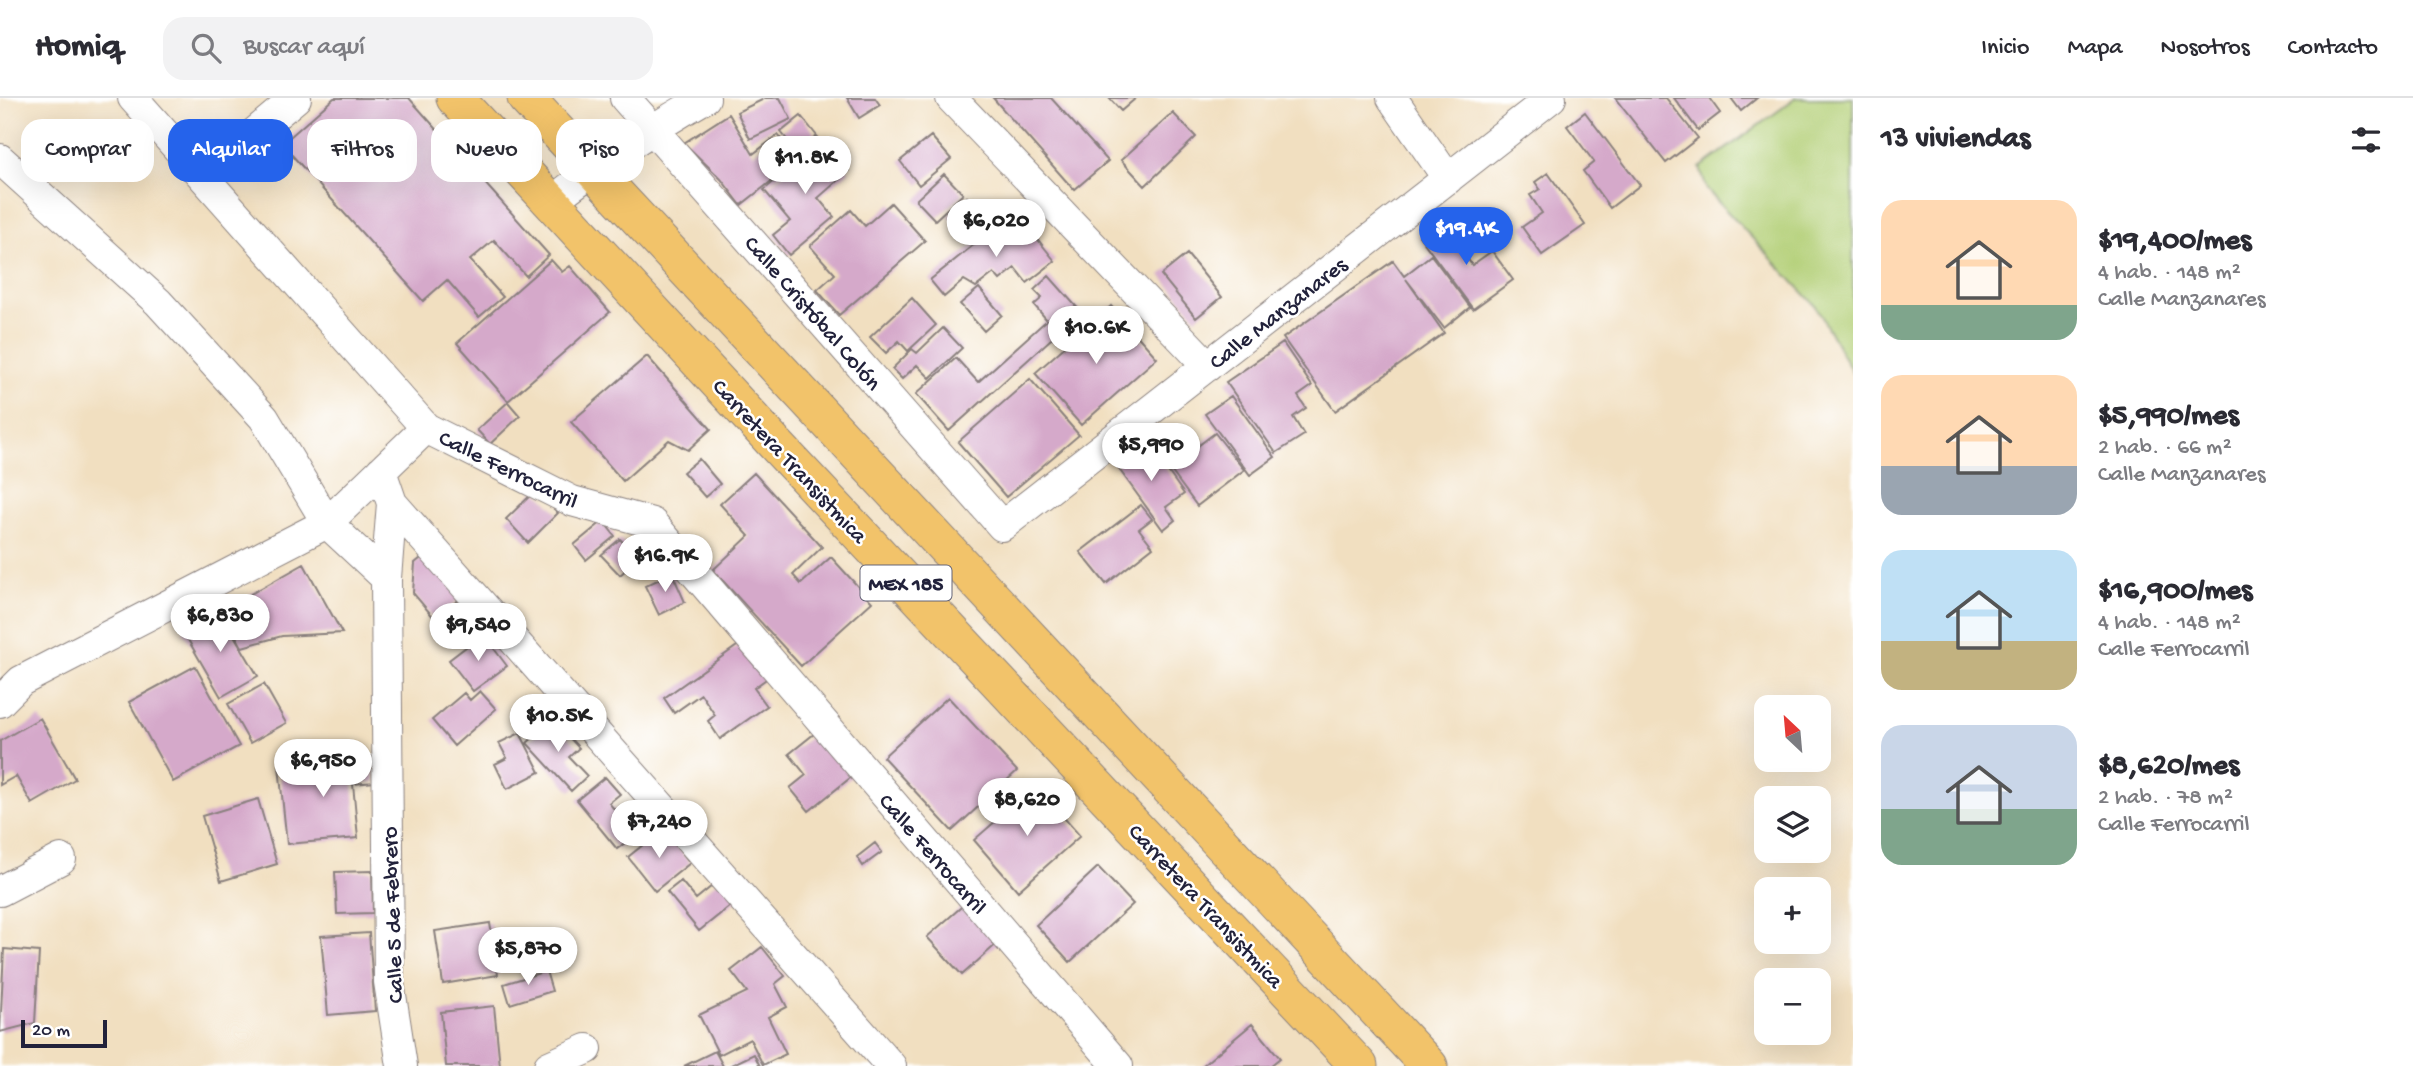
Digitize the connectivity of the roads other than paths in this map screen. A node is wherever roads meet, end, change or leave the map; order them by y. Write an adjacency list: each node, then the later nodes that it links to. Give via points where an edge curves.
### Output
1 (133, 98): 14 (street, Calle Ferrocarril)
2 (296, 98): 10 (street)
3 (455, 98): 20 (main road, Carretera Transistmica / MEX 185)
4 (526, 98): 12 (main road, MEX 185)
5 (625, 98): 11 (street, Calle Cristóbal Colón)
6 (705, 98): 11 (street)
7 (951, 98): 21 (street)
8 (1392, 98): 16 (street)
9 (1551, 98): 16 (street, Calle Manzanares)
10 (271, 119)
11 (652, 128): 13 (street); 26 (street, Calle Cristóbal Colón)
12 (556, 131)
13 (644, 134)
14 (168, 136)
15 (0, 159): 25 (street, via 159,302 264,418)
16 (1448, 179): 21 (street, Calle Manzanares)
17 (209, 182): 22 (street, Calle Ferrocarril)
18 (576, 182): 20 (street)
19 (602, 182): 37 (main road, MEX 185)
20 (551, 202): 36 (main road, Carretera Transistmica / MEX 185)
21 (1208, 366): 26 (street, Calle Manzanares)
22 (426, 428): 23 (street); 35 (street, Calle Ferrocarril, via 572,501 652,523)
23 (381, 471): 24 (street, Calle 5 de Febrero); 25 (street)
24 (392, 503): 27 (street, Calle 5 de Febrero); 34 (street)
25 (327, 523): 27 (street); 28 (street, via 21,681)
26 (1002, 526)
27 (386, 578): 32 (street, Calle 5 de Febrero, via 389,982)
28 (0, 702)
29 (61, 859): 30 (street)
30 (0, 891)
31 (587, 1049): 33 (street)
32 (402, 1066)
33 (549, 1066)
34 (891, 1066)
35 (1118, 1066)
36 (1359, 1066)
37 (1429, 1066)

